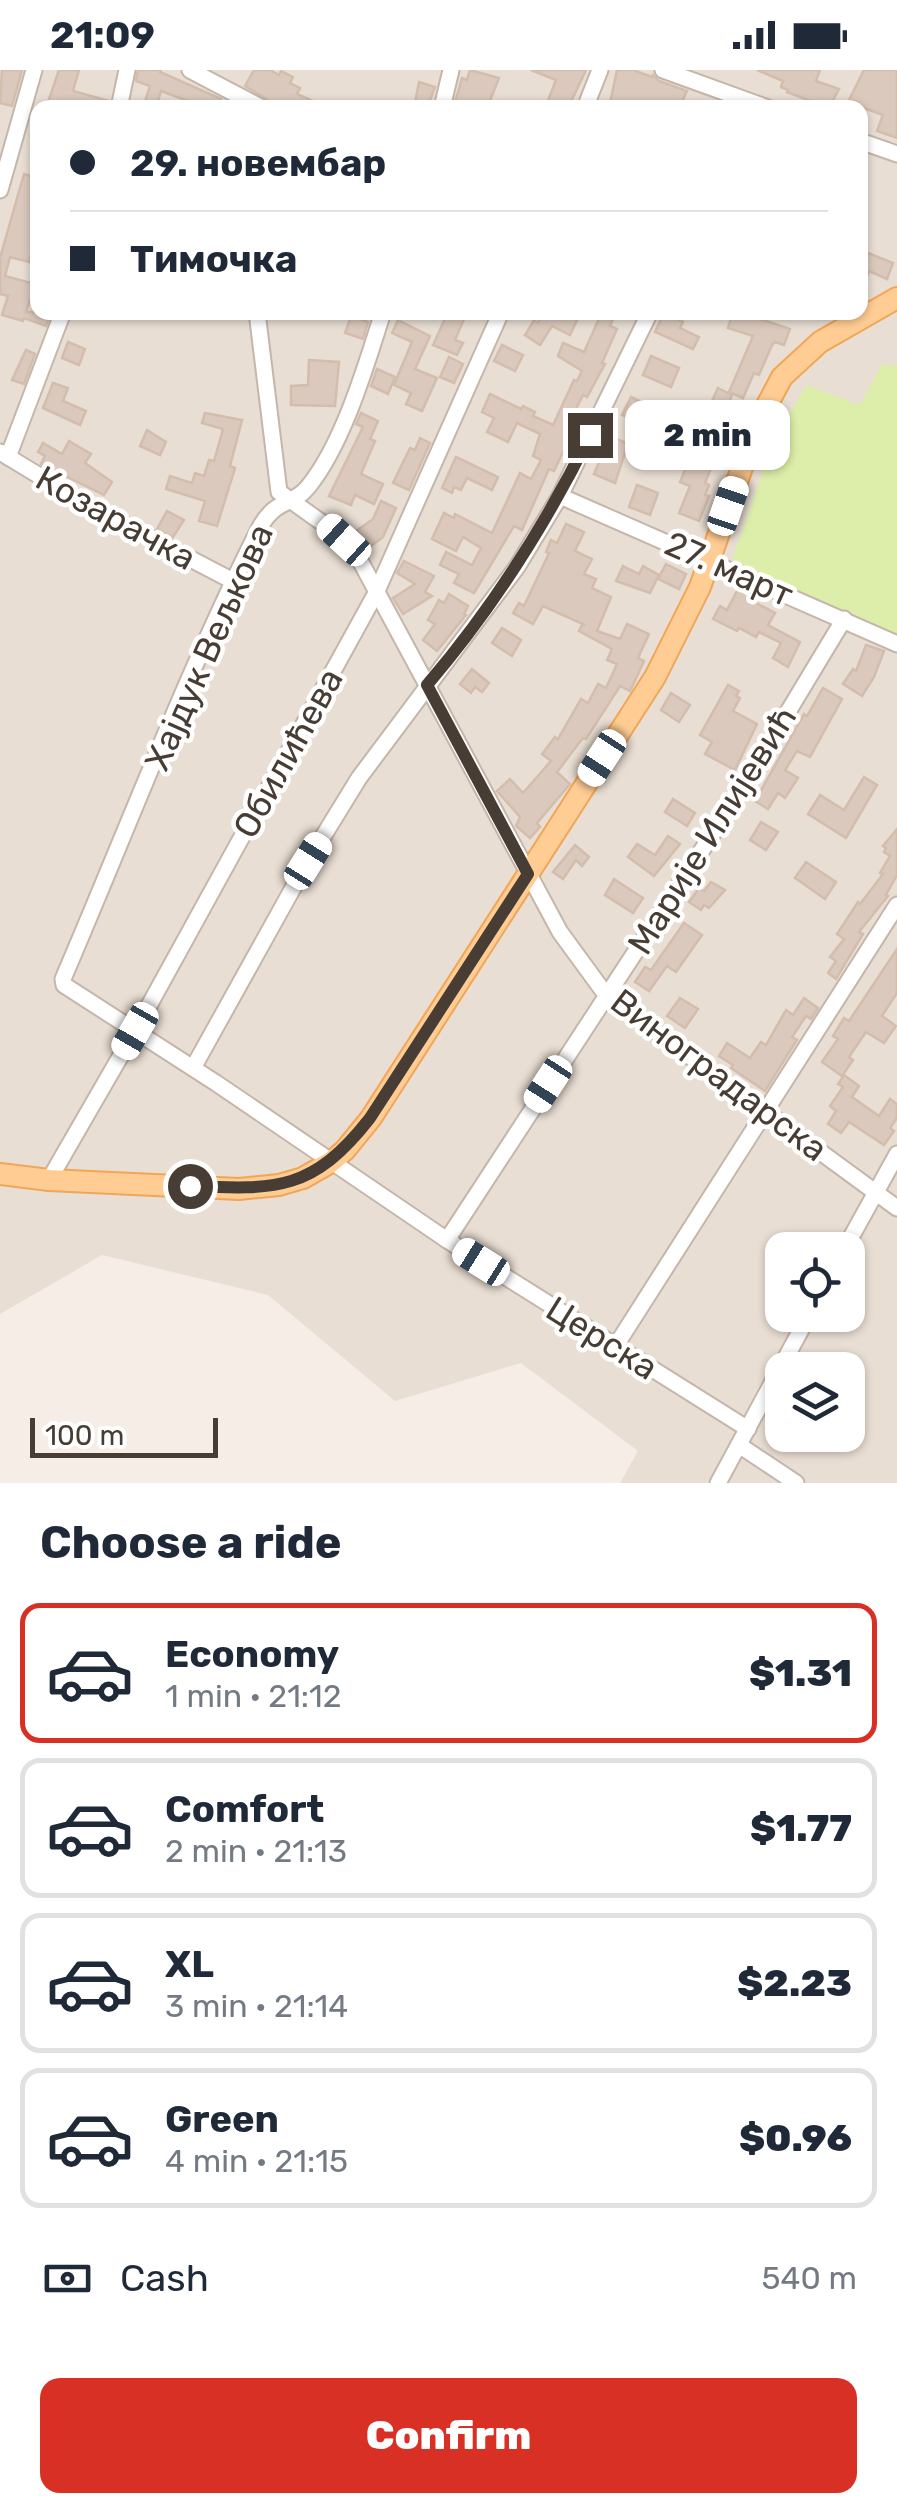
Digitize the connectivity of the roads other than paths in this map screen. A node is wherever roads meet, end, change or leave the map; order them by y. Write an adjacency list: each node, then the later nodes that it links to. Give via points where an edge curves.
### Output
1 (34, 70): 14 (street)
2 (127, 70): 7 (street)
3 (190, 70): 8 (street)
4 (451, 70): 9 (street)
5 (600, 70): 10 (street)
6 (663, 70): 11 (street)
7 (121, 100)
8 (239, 100)
9 (444, 100)
10 (588, 100)
11 (746, 100)
12 (868, 143): 13 (street)
13 (897, 154)
14 (0, 190)
15 (897, 298): 16 (main road)
16 (868, 315)
17 (60, 320): 23 (street)
18 (258, 320): 25 (street, Хајдук Вељкова, via 276,480)
19 (380, 320): 25 (street, via 339,431 307,488)
20 (497, 320): 28 (street, Обилићева)
21 (646, 320): 24 (street)
22 (858, 320): 26 (main road, via 782,376 758,422)
23 (4, 454): 27 (street, Козарачка)
24 (560, 496): 26 (street, 27. март); 31 (street, via 517,568)
25 (288, 500): 27 (street, Хајдук Вељкова, via 266,517); 28 (street, Виноградарска, via 344,540)
26 (709, 560): 29 (street, 27. март); 32 (main road, via 655,677)
27 (233, 582): 34 (street, Хајдук Вељкова)
28 (376, 592): 31 (street, Виноградарска); 36 (street, Обилићева)
29 (844, 619): 30 (street, 27. март); 35 (street, Марије Илијевић)
30 (897, 644)
31 (427, 685): 32 (street, Виноградарска); 37 (street, via 308,861)
32 (528, 874): 35 (street, Виноградарска); 40 (main road, via 370,1118)
33 (897, 905): 38 (street)
34 (63, 979): 36 (street, Церска, via 68,991)
35 (606, 994): 38 (street, Виноградарска); 46 (street, Марије Илијевић)
36 (135, 1031): 37 (street, Церска); 42 (street, Обилићева)
37 (193, 1068): 40 (street, Церска)
38 (765, 1110): 43 (street, Виноградарска); 48 (street)
39 (897, 1154): 43 (street)
40 (330, 1162): 42 (main road, via 290,1182 254,1188); 46 (street, Церска)
41 (0, 1174): 42 (main road)
42 (49, 1180)
43 (875, 1191): 44 (street, Виноградарска); 45 (street)
44 (897, 1208)
45 (853, 1232)
46 (447, 1240): 48 (street, Церска)
47 (800, 1332): 49 (street)
48 (615, 1347): 49 (street, Церска)
49 (748, 1428): 50 (street)
50 (740, 1444): 51 (street); 52 (street)
51 (718, 1483)
52 (796, 1483)

